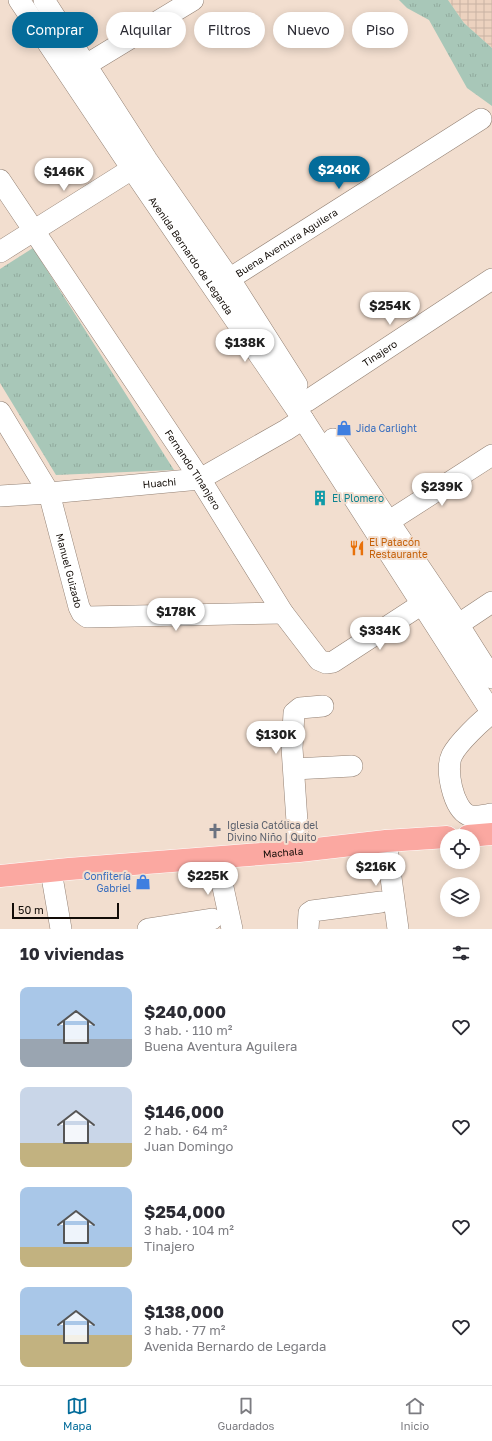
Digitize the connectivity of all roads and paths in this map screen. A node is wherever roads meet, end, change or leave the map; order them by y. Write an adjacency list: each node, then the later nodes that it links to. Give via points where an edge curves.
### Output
1 (19, 0): 6 (street, Avenida Bernardo de Legarda)
2 (44, 0): 4 (street, Avenida Bernardo de Legarda)
3 (193, 0): 4 (street)
4 (86, 65): 6 (street, Avenida Bernardo de Legarda)
5 (481, 119): 11 (street, Buena Aventura Aguilera)
6 (139, 164): 8 (street); 11 (street, Avenida Bernardo de Legarda)
7 (0, 180): 8 (street, Fernando Tinanjero)
8 (33, 231): 9 (street); 15 (street, Fernando Tinanjero)
9 (0, 252)
10 (492, 279): 12 (street, Tinajero)
11 (222, 283): 12 (street, Avenida Bernardo de Legarda)
12 (305, 410): 15 (street, Huachi, via 286,430); 18 (street, Avenida Bernardo de Legarda)
13 (0, 412): 16 (street, Manuel Guizado)
14 (492, 455): 18 (street)
15 (200, 479): 16 (street, Huachi); 21 (street, Fernando Tinanjero)
16 (49, 493): 17 (street, Huachi); 21 (street, Manuel Guizado, via 79,607 87,618)
17 (0, 496)
18 (382, 526): 20 (street, Avenida Bernardo de Legarda); 22 (street, Avenida Bernardo de Legarda)
19 (492, 602): 22 (street)
20 (422, 604): 21 (street, Fernando Tinanjero, via 333,662 326,663 319,660); 22 (street, Avenida Bernardo de Legarda)
21 (283, 613)
22 (450, 630): 23 (street, Avenida Bernardo de Legarda); 25 (street, Avenida Bernardo de Legarda)
23 (492, 678)
24 (323, 706): 27 (street, via 300,708 294,713)
25 (492, 713): 28 (street, via 458,747 451,756 449,766 454,793 464,813 470,816)
26 (352, 766): 27 (street)
27 (294, 770): 33 (street)
28 (492, 814)
29 (492, 834): 30 (main road)
30 (480, 835)
31 (440, 837): 32 (main road, Machala)
32 (386, 841): 33 (main road, Machala); 44 (street)
33 (299, 851): 34 (main road, Machala)
34 (218, 857): 35 (main road, Machala); 42 (street)
35 (50, 871): 36 (main road, Machala); 40 (street)
36 (0, 876)
37 (381, 902): 43 (street, via 312,911 309,913)
38 (212, 920): 39 (street)
39 (177, 927): 41 (street)
40 (61, 929)
41 (148, 929)
42 (232, 929)
43 (308, 929)
44 (398, 929)

